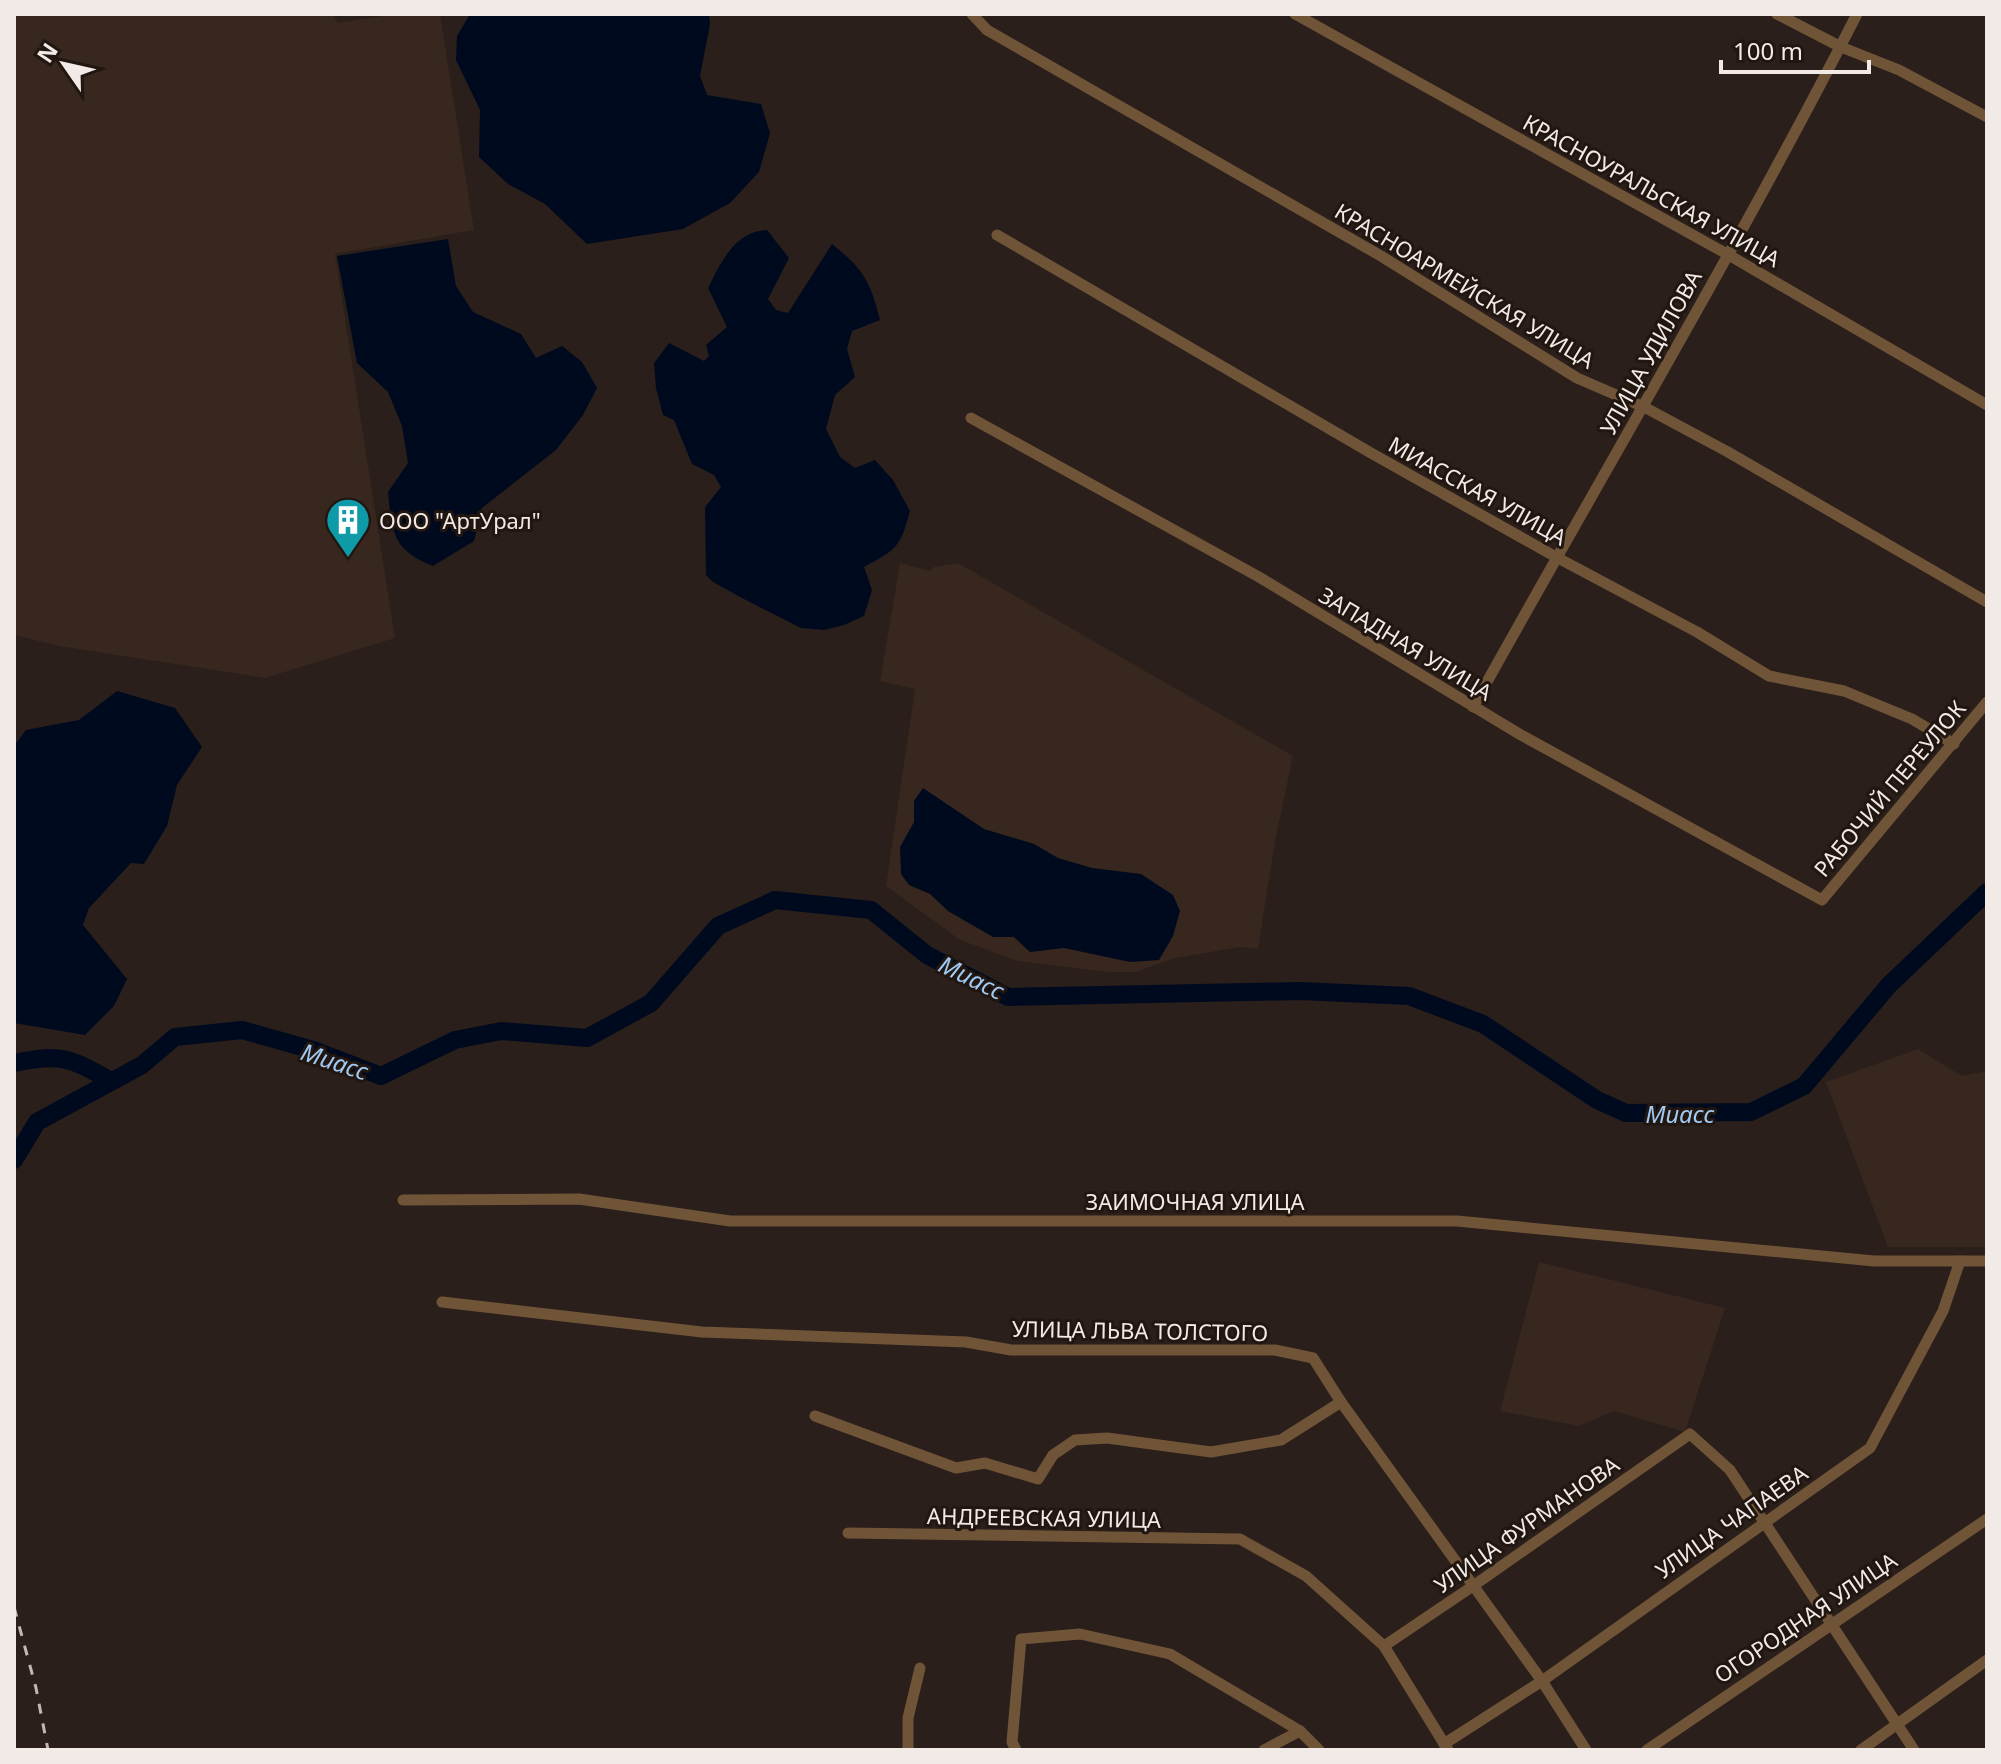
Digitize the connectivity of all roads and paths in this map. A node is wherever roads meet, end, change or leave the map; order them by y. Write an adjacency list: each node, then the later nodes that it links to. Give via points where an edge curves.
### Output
1 (972, 14): 10 (street, КРАСНОАРМЕЙСКАЯ УЛИЦА, via 1000,38 1381,256 1577,378)
2 (1295, 14): 8 (street, КРАСНОУРАЛЬСКАЯ УЛИЦА)
3 (1777, 14): 5 (street)
4 (1857, 14): 5 (street, УЛИЦА УДИЛОВА)
5 (1841, 47): 6 (street, via 1899,70); 8 (street, УЛИЦА УДИЛОВА)
6 (1987, 117)
7 (997, 235): 12 (street, МИАССКАЯ УЛИЦА)
8 (1727, 254): 9 (street, КРАСНОУРАЛЬСКАЯ УЛИЦА); 10 (street, УЛИЦА УДИЛОВА)
9 (1987, 405)
10 (1644, 407): 12 (street, УЛИЦА УДИЛОВА); 13 (street, КРАСНОАРМЕЙСКАЯ УЛИЦА)
11 (971, 418): 15 (street, ЗАПАДНАЯ УЛИЦА, via 1259,577)
12 (1556, 557): 15 (street, УЛИЦА УДИЛОВА); 16 (street, МИАССКАЯ УЛИЦА, via 1769,676 1844,691 1912,719)
13 (1987, 602)
14 (1987, 702): 16 (street, РАБОЧИЙ ПЕРЕУЛОК)
15 (1473, 707): 17 (street, ЗАПАДНАЯ УЛИЦА)
16 (1954, 744): 17 (street, РАБОЧИЙ ПЕРЕУЛОК)
17 (1822, 900)
18 (403, 1200): 19 (street, ЗАИМОЧНАЯ УЛИЦА, via 579,1199 730,1221 1457,1221 1874,1261)
19 (1960, 1261): 20 (street, ЗАИМОЧНАЯ УЛИЦА); 25 (street, УЛИЦА ЧАПАЕВА, via 1943,1311 1870,1448)
20 (1987, 1261)
21 (442, 1302): 22 (street, УЛИЦА ЛЬВА ТОЛСТОГО, via 702,1332 966,1342 1011,1350 1275,1350 1313,1358)
22 (1341, 1402): 23 (street, via 1281,1440 1211,1452 1107,1438 1075,1440 1053,1455 1038,1479 985,1463 956,1468); 27 (street, УЛИЦА ЛЬВА ТОЛСТОГО)
23 (815, 1416)
24 (1987, 1519): 28 (street, ОГОРОДНАЯ УЛИЦА)
25 (1763, 1522): 27 (street, УЛИЦА ФУРМАНОВА, via 1730,1470 1690,1434); 28 (street); 32 (street, УЛИЦА ЧАПАЕВА)
26 (848, 1533): 29 (street, АНДРЕЕВСКАЯ УЛИЦА, via 1240,1539 1306,1576)
27 (1473, 1586): 29 (street, УЛИЦА ФУРМАНОВА); 32 (street, УЛИЦА ЛЬВА ТОЛСТОГО)
28 (1830, 1624): 33 (street); 41 (street, ОГОРОДНАЯ УЛИЦА)
29 (1384, 1646): 35 (street)
30 (1987, 1660): 33 (street)
31 (920, 1668): 36 (street, via 908,1718)
32 (1542, 1681): 35 (street, УЛИЦА ЧАПАЕВА); 40 (street, УЛИЦА ЛЬВА ТОЛСТОГО)
33 (1897, 1725): 42 (street); 43 (street)
34 (1300, 1731): 37 (street, via 1170,1654 1080,1634 1021,1639 1012,1742); 38 (street); 39 (street)
35 (1446, 1747)
36 (908, 1750)
37 (1016, 1750)
38 (1264, 1750)
39 (1319, 1750)
40 (1586, 1750)
41 (1647, 1750)
42 (1861, 1750)
43 (1914, 1750)

